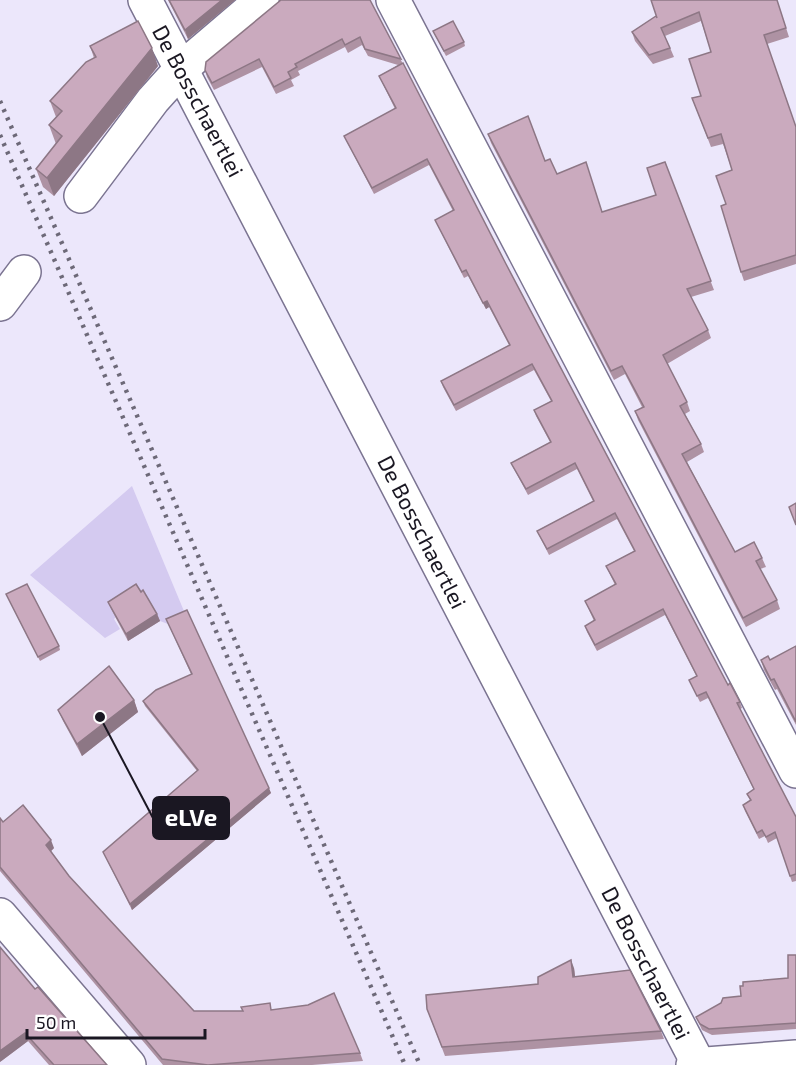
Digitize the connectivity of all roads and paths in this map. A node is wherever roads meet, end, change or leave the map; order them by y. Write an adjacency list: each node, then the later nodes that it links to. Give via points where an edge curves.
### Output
1 (145, 0): 4 (street, De Bosschaertlei)
2 (262, 0): 4 (street)
3 (393, 0): 8 (street)
4 (181, 69): 5 (street); 13 (street, De Bosschaertlei)
5 (81, 196)
6 (24, 272): 7 (street)
7 (0, 304)
8 (796, 771)
9 (0, 915): 11 (street)
10 (796, 1057): 13 (street)
11 (129, 1065)
12 (693, 1065): 13 (street)
13 (699, 1065)

